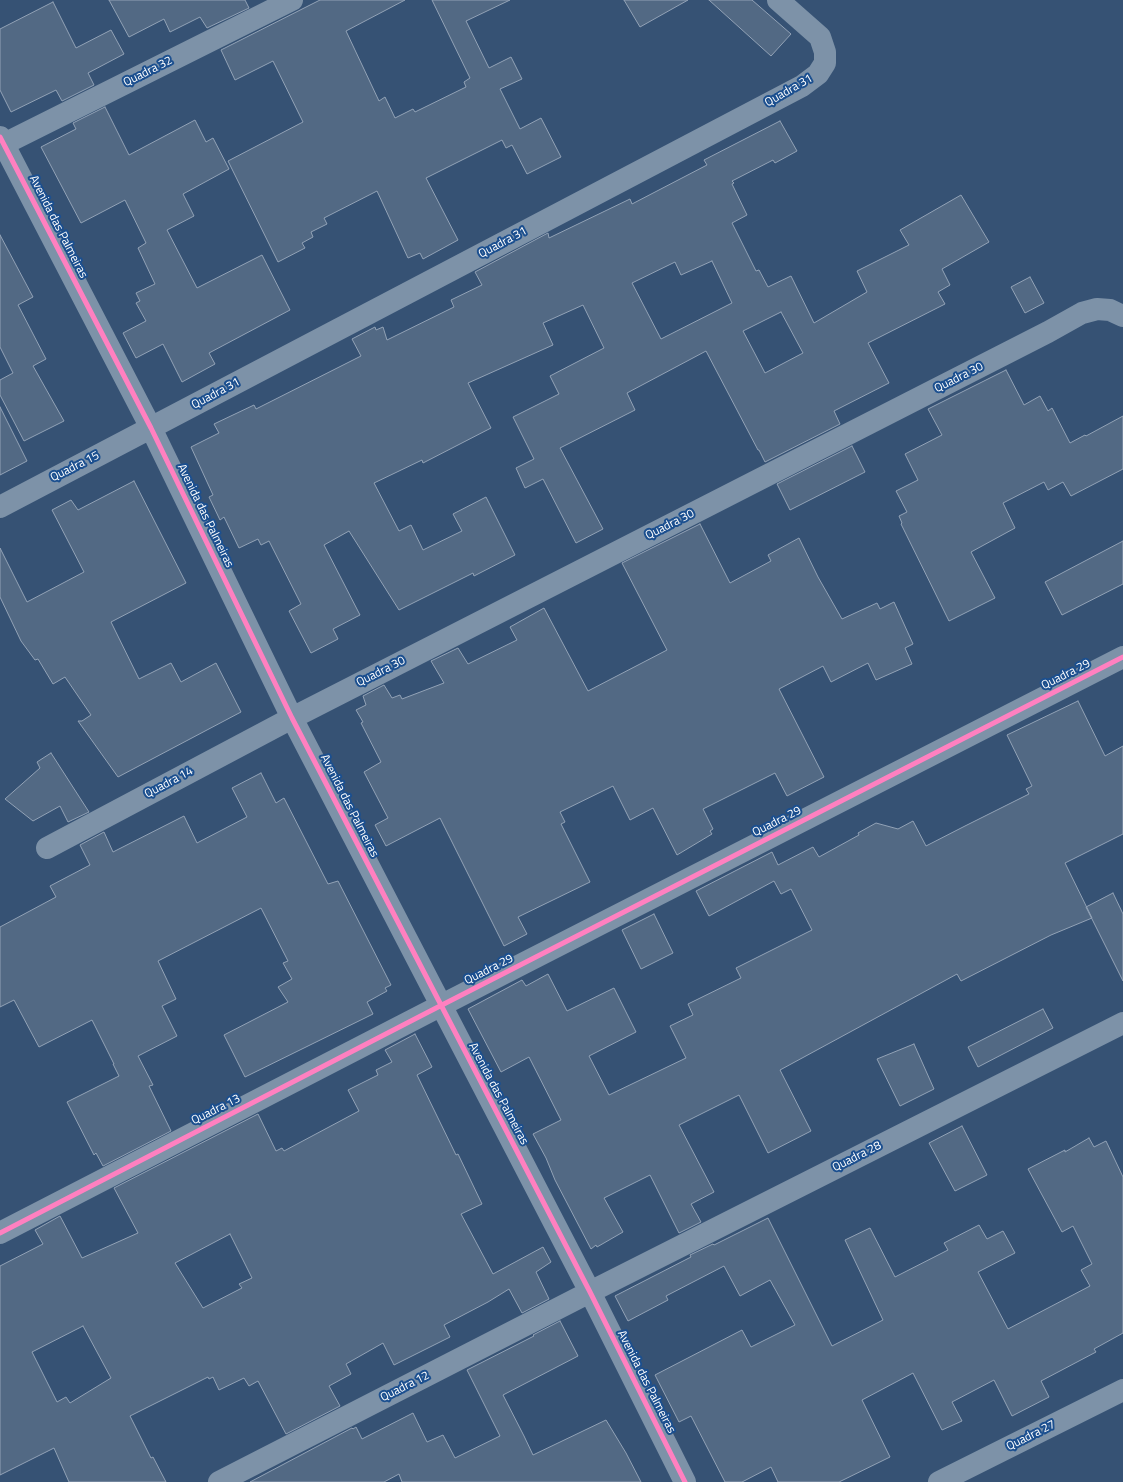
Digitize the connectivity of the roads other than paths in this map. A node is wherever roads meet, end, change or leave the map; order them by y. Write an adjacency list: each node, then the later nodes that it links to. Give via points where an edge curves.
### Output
1 (292, 0): 3 (street, Quadra 32)
2 (778, 0): 5 (street, Quadra 31, via 820,37 825,52 825,63 818,74 802,86)
3 (1, 142): 5 (street, Avenida das Palmeiras)
4 (1123, 316): 8 (street, Quadra 30, via 1110,310 1097,309 1082,313)
5 (151, 428): 6 (street, Quadra 15); 8 (street, Avenida das Palmeiras)
6 (0, 507)
7 (1123, 657): 10 (street, Quadra 29)
8 (292, 718): 9 (street, Quadra 14); 10 (street, Avenida das Palmeiras)
9 (47, 848)
10 (440, 1006): 12 (street, Quadra 13); 13 (street, Avenida das Palmeiras)
11 (1123, 1023): 13 (street, Quadra 28)
12 (0, 1233)
13 (590, 1292): 15 (street, Quadra 12); 16 (street, Avenida das Palmeiras)
14 (1123, 1390): 17 (street, Quadra 27)
15 (219, 1482)
16 (685, 1482)
17 (939, 1482)

